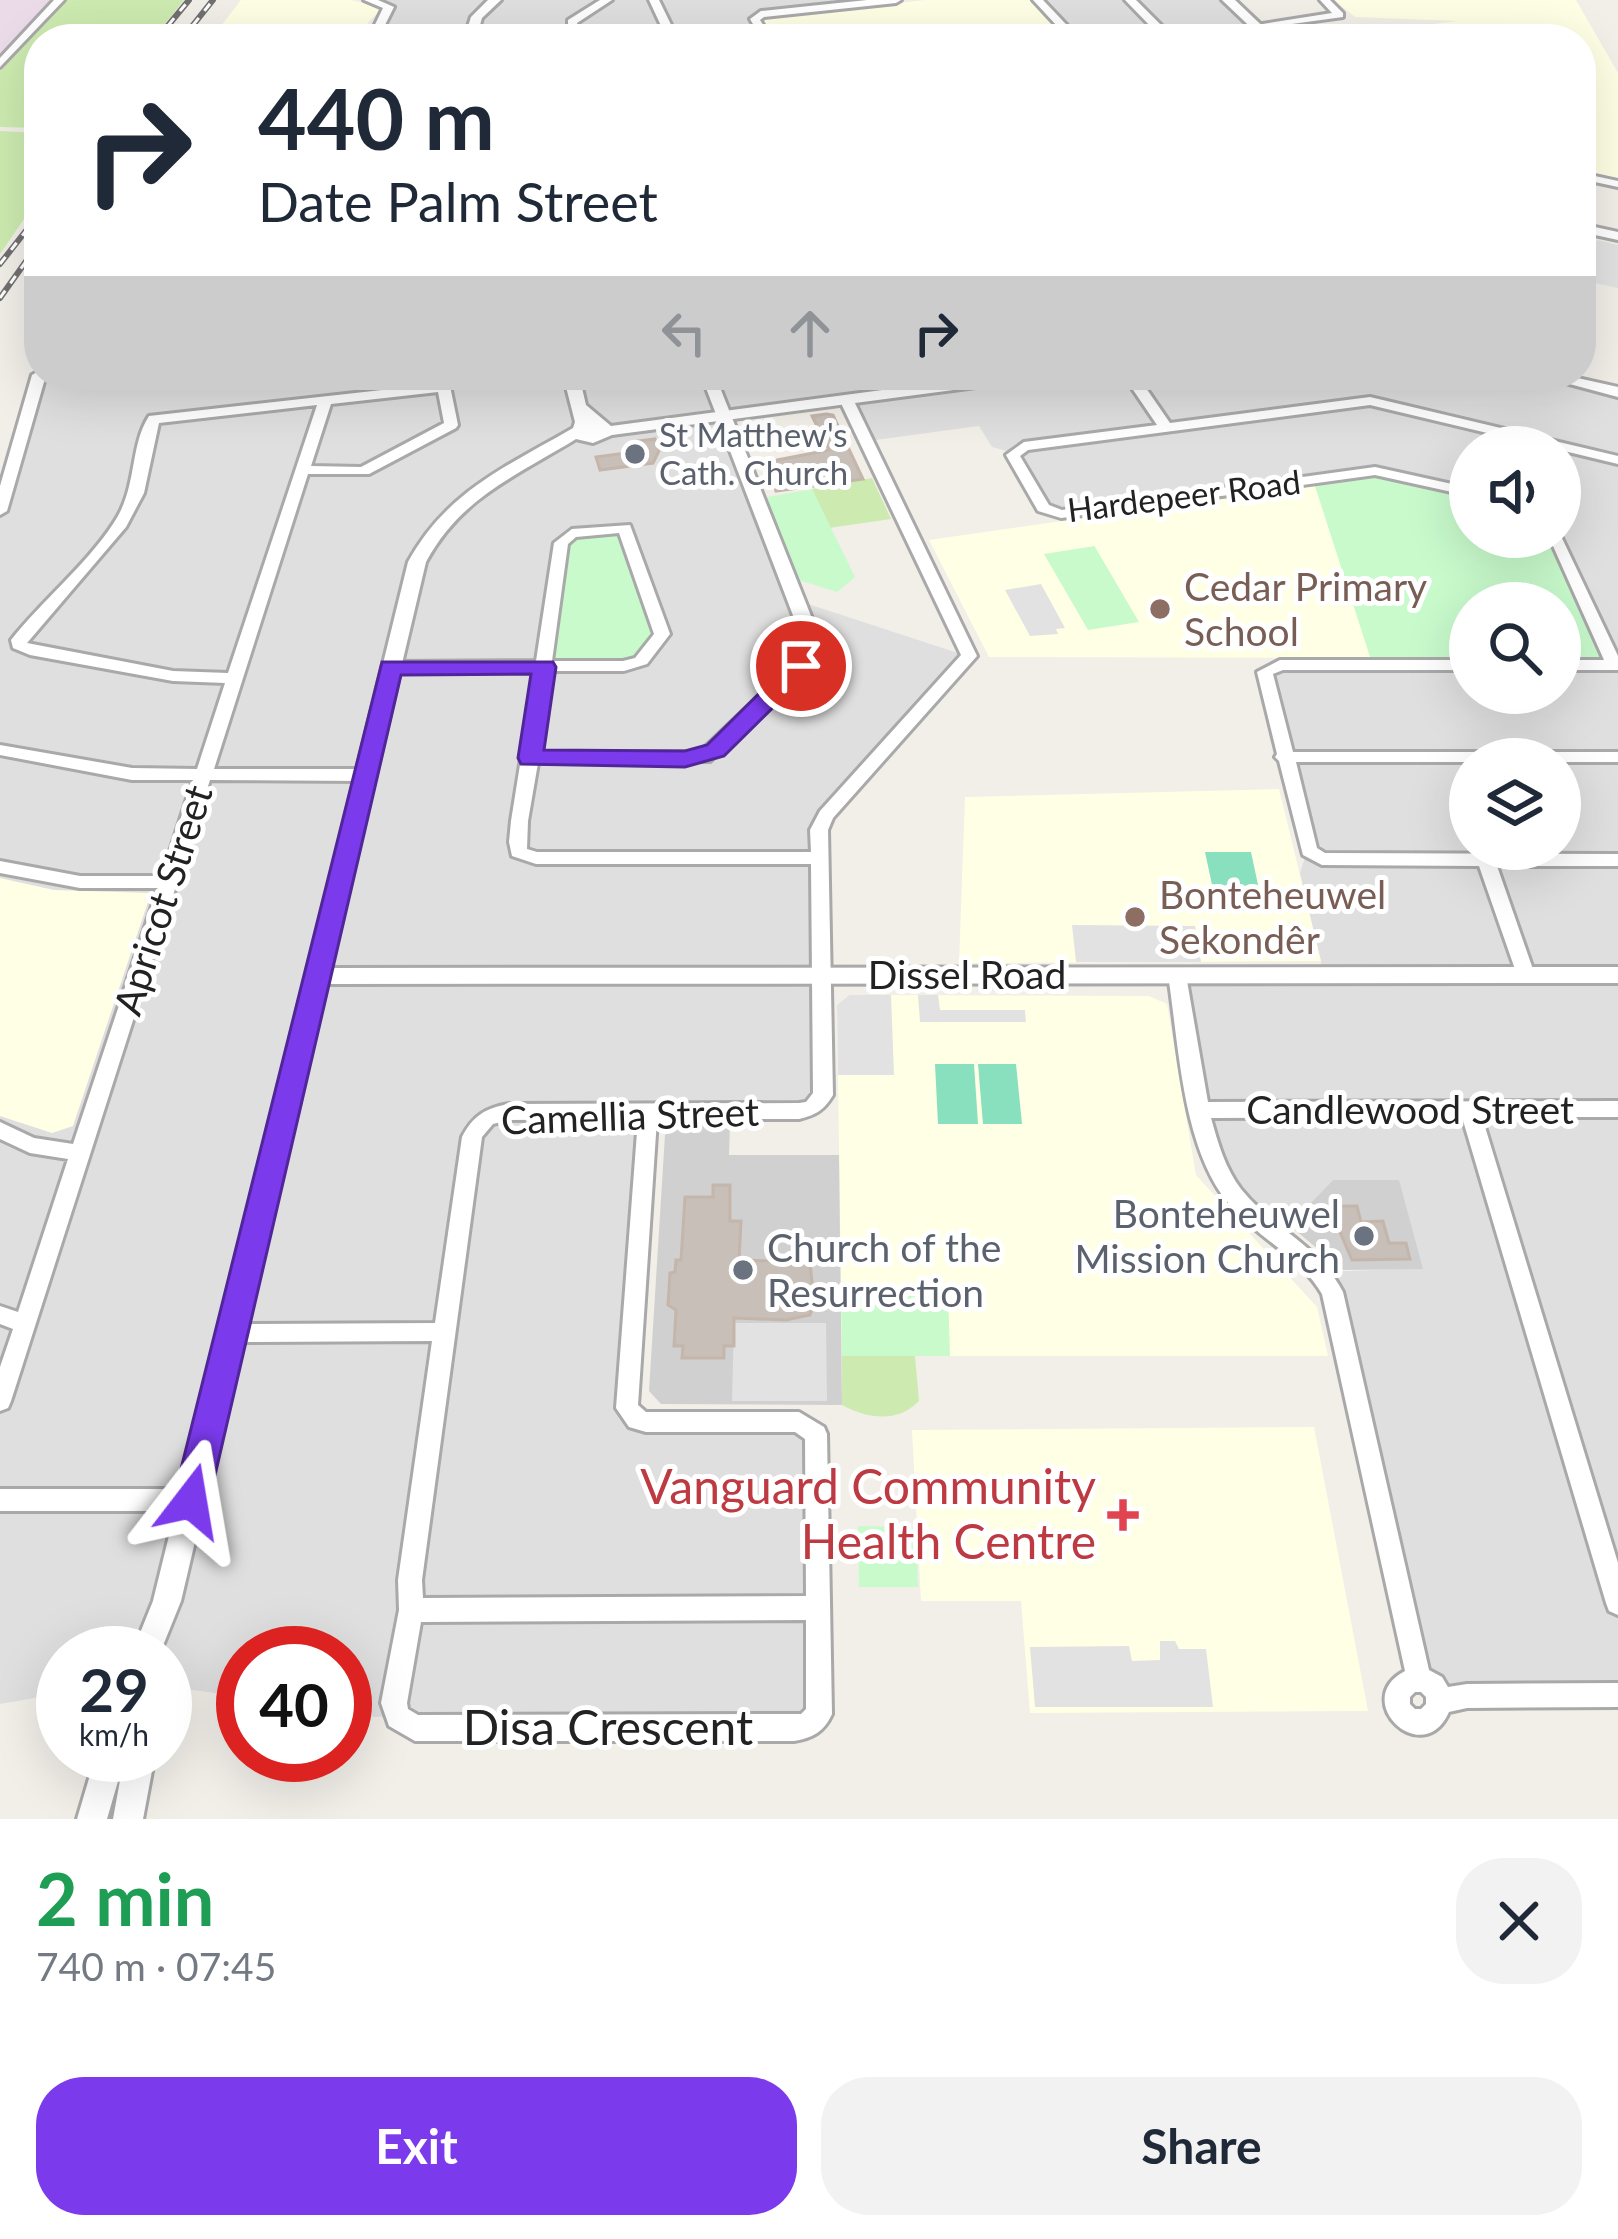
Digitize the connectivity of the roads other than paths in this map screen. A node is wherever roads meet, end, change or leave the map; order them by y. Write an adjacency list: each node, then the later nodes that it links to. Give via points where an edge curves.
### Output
1 (59, 0): 10 (street)
2 (369, 0): 11 (street, via 388,7)
3 (495, 0): 12 (street)
4 (607, 0): 13 (street)
5 (896, 0): 14 (street, via 761,14)
6 (1038, 0): 15 (street)
7 (1130, 0): 16 (street)
8 (1228, 0): 17 (street)
9 (1325, 0): 18 (street, via 1339,15)
10 (37, 24)
11 (380, 24)
12 (475, 24)
13 (572, 24)
14 (758, 24)
15 (1061, 24)
16 (1154, 24)
17 (1254, 24)
18 (1271, 24)
19 (24, 38): 20 (street)
20 (0, 64)
21 (35, 390): 36 (street)
22 (387, 390): 29 (street)
23 (444, 390): 34 (street, via 451,425 364,471)
24 (577, 390): 31 (street)
25 (714, 390): 30 (street)
26 (914, 390): 28 (street)
27 (1140, 390): 32 (street)
28 (846, 399): 30 (street); 50 (street, Camellia Street, via 969,656 826,815)
29 (325, 400): 34 (street, Apricot Street); 43 (street, via 154,419 137,493 119,527 20,640 30,650 152,672)
30 (724, 414): 31 (street); 47 (street, via 809,632 808,658 704,757)
31 (591, 426): 41 (street, via 472,493 434,532 417,562)
32 (1166, 427): 33 (street, via 1370,401); 35 (street, Hardepeer Road, via 1024,446 1013,455 1043,508 1061,514 1375,471)
33 (1618, 460)
34 (303, 470): 43 (street, Apricot Street)
35 (1449, 487)
36 (0, 511)
37 (1566, 558): 40 (street)
38 (1449, 665): 45 (street, via 1271,668 1264,678)
39 (1581, 665): 40 (street)
40 (1616, 665)
41 (390, 667): 42 (street); 49 (street)
42 (544, 667): 42 (street, via 633,665 660,642 625,528 563,539); 47 (street)
43 (233, 678): 48 (street, Apricot Street)
44 (0, 750): 48 (street, via 132,775)
45 (1283, 757): 46 (street); 51 (street, via 1314,856)
46 (1618, 757)
47 (530, 758): 50 (street, via 517,846 525,856)
48 (204, 775): 49 (street); 56 (street, Apricot Street)
49 (364, 775): 60 (street)
50 (818, 858): 61 (street, Camellia Street)
51 (1449, 859)
52 (1581, 860): 53 (street)
53 (1618, 860)
54 (0, 867): 56 (street, via 80,882)
55 (1489, 870): 58 (street)
56 (170, 881): 67 (street, Apricot Street)
57 (1177, 975): 58 (street, Dissel Road); 61 (street, Dissel Road); 63 (street, Candlewood Street)
58 (1526, 975): 59 (street, Dissel Road)
59 (1618, 975)
60 (316, 976): 61 (street, Dissel Road); 71 (street)
61 (823, 976): 65 (street, Camellia Street, via 824,1090 817,1104 799,1112)
62 (1618, 1109): 64 (street, Candlewood Street)
63 (1202, 1110): 64 (street, Candlewood Street); 81 (street, Candlewood Street, via 1212,1161 1230,1191 1315,1264 1332,1292)
64 (1470, 1110): 76 (street)
65 (648, 1112): 70 (street, Camellia Street, via 509,1112 477,1126); 77 (street, via 627,1408 646,1422 799,1422 813,1430)
66 (0, 1130): 67 (street, via 30,1145)
67 (82, 1153): 69 (street, Apricot Street)
68 (0, 1316): 69 (street)
69 (25, 1324): 72 (street, Apricot Street)
70 (445, 1332): 71 (street); 78 (street, Camellia Street, via 412,1550)
71 (232, 1333): 74 (street)
72 (0, 1401)
73 (0, 1500): 74 (street)
74 (191, 1501): 75 (street)
75 (166, 1601): 79 (street); 80 (street)
76 (1618, 1603)
77 (819, 1608): 78 (street); 78 (street, Disa Crescent, via 819,1714 794,1728 415,1728 398,1717 394,1702)
78 (411, 1610)
79 (156, 1626)
80 (164, 1626)
81 (1418, 1680): 83 (street); 83 (street, via 1396,1690 1406,1716 1433,1719)
82 (1618, 1695): 83 (street)
83 (1439, 1701)
84 (103, 1782): 86 (street)
85 (135, 1782): 87 (street)
86 (92, 1819)
87 (128, 1819)

